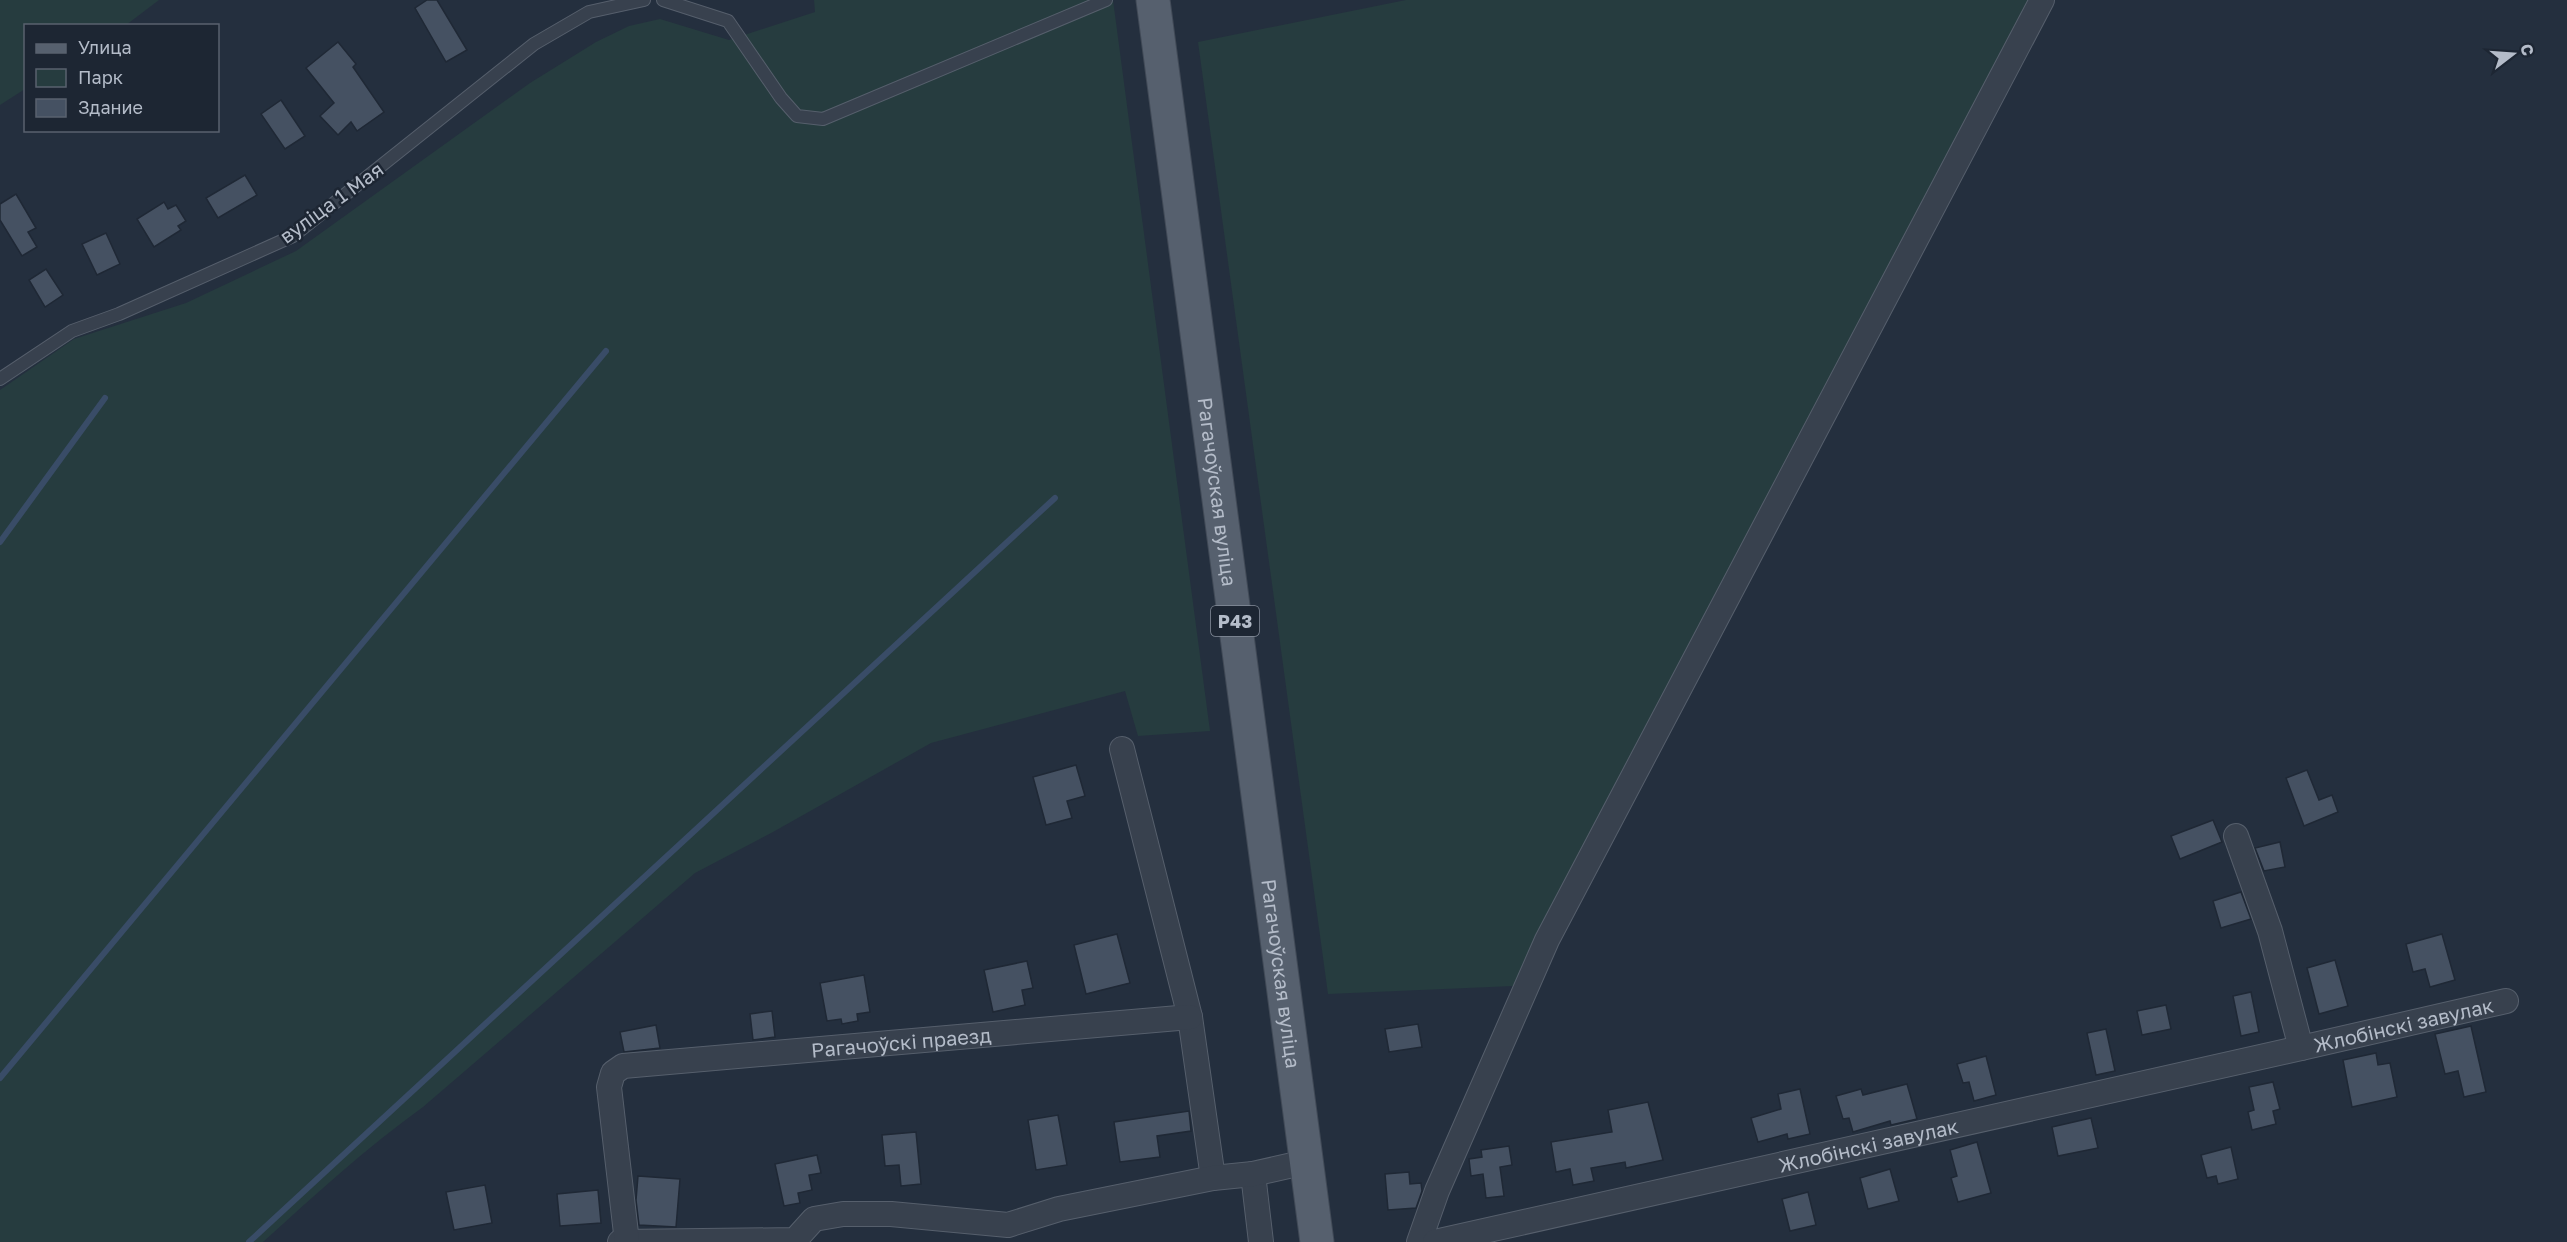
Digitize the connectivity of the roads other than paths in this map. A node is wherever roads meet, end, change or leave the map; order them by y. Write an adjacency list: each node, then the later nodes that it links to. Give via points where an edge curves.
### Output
1 (644, 0): 6 (lane, вуліца 1 Мая, via 589,12 534,44 293,236 72,331)
2 (663, 0): 3 (lane, via 728,21 797,116 823,119)
3 (1106, 0)
4 (1153, 0): 12 (main road, Рагачоўская вуліца / Р43)
5 (2042, 0): 19 (street, via 1547,940 1437,1191)
6 (0, 379)
7 (1122, 749): 10 (street)
8 (2236, 837): 11 (street, Жлобінскі завулак, via 2270,930)
9 (2506, 1001): 11 (street, Жлобінскі завулак)
10 (1190, 1017): 14 (street); 16 (street, Рагачоўскі праезд, via 623,1066 613,1073 609,1087)
11 (2301, 1048): 20 (street, Жлобінскі завулак)
12 (1306, 1162): 13 (street); 18 (main road, Рагачоўская вуліца / Р43)
13 (1253, 1174): 14 (street); 17 (street)
14 (1213, 1178): 15 (street, via 1059,1209 1008,1225 891,1214 843,1214 814,1220)
15 (796, 1241): 16 (street)
16 (624, 1242)
17 (1261, 1242)
18 (1317, 1242)
19 (1419, 1242)
20 (1435, 1242)

